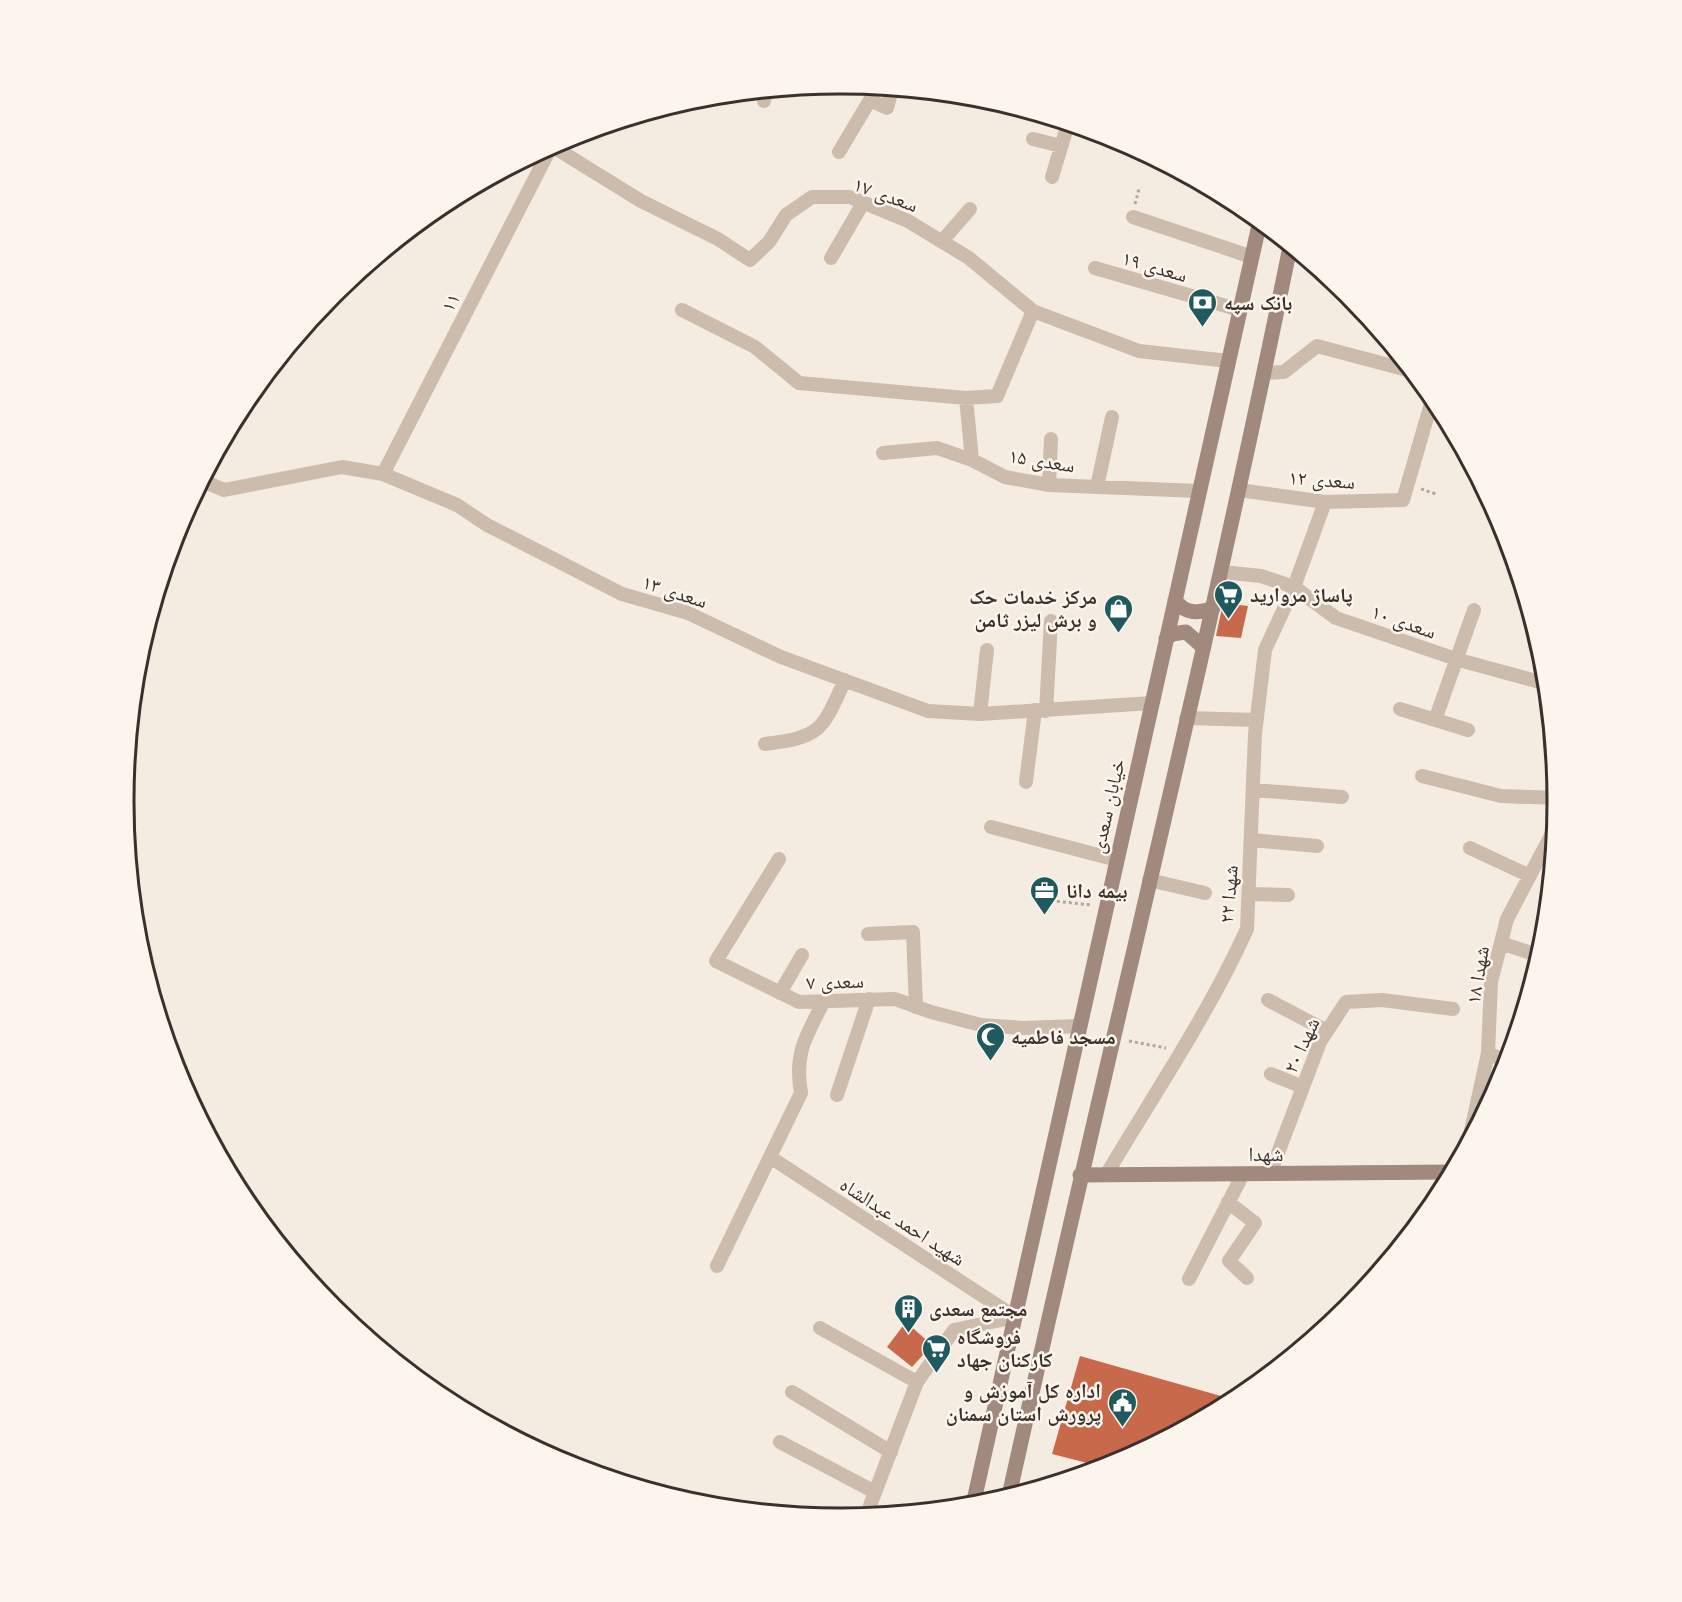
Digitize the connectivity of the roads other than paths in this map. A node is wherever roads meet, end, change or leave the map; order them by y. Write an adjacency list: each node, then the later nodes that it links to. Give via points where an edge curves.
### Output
1 (890, 96): 6 (street, via 887,108 870,100)
2 (1066, 131): 4 (street)
3 (1033, 139): 4 (street)
4 (1061, 146): 8 (street)
5 (561, 152): 9 (street, سعدی ۱۷, via 750,260 769,242 786,215 812,197 850,197)
6 (839, 152)
7 (546, 160): 30 (street, ۱۱)
8 (1052, 177)
9 (864, 203): 13 (street, سعدی ۱۷, via 908,221); 16 (street)
10 (970, 209): 13 (street)
11 (1133, 218): 15 (street)
12 (1258, 231): 15 (main road, خیابان سعدی)
13 (942, 241): 20 (street, سعدی ۱۷)
14 (1288, 255): 23 (main road)
15 (1252, 257): 19 (main road, خیابان سعدی)
16 (831, 258)
17 (1095, 268): 19 (street, سعدی ۱۹)
18 (682, 310): 24 (street, via 755,347 799,383)
19 (1240, 310): 21 (main road, خیابان سعدی)
20 (1033, 311): 21 (street, سعدی ۱۷, via 1139,351); 24 (street, via 997,396)
21 (1228, 361): 35 (main road, خیابان سعدی)
22 (1399, 368): 23 (street, via 1317,346 1284,372)
23 (1264, 373): 34 (main road)
24 (966, 398): 29 (street)
25 (1429, 409): 36 (street, سعدی ۱۲, via 1403,500)
26 (1112, 417): 33 (street)
27 (1050, 439): 32 (street)
28 (883, 453): 29 (street, سعدی ۱۵, via 937,448)
29 (972, 460): 32 (street, سعدی ۱۵, via 1005,477)
30 (383, 474): 31 (street, سعدی ۱۳, via 342,467 224,490); 47 (street, سعدی ۱۳, via 457,505 487,525 622,594 688,613 781,657)
31 (210, 484)
32 (1049, 485): 33 (street, سعدی ۱۵)
33 (1097, 487): 35 (street, سعدی ۱۵)
34 (1239, 490): 36 (street, سعدی ۱۲); 37 (main road)
35 (1199, 491): 39 (main road, خیابان سعدی)
36 (1325, 502): 38 (street, شهدا ۲۲)
37 (1222, 572): 38 (street, سعدی ۱۰, via 1261,576); 40 (main road)
38 (1294, 587): 46 (street, سعدی ۱۰, via 1336,618); 54 (street, شهدا ۲۲, via 1265,650)
39 (1175, 600): 40 (main road, via 1192,612); 43 (main road, خیابان سعدی)
40 (1213, 608): 44 (main road)
41 (1474, 610): 46 (street)
42 (1051, 621): 51 (street)
43 (1166, 639): 44 (main road, via 1185,632); 49 (main road, خیابان سعدی)
44 (1203, 647): 53 (main road)
45 (987, 650): 52 (street)
46 (1459, 660): 48 (street, سعدی ۱۰); 55 (street)
47 (845, 680): 52 (street, سعدی ۱۳, via 928,711); 57 (street, via 825,723 801,740)
48 (1537, 681)
49 (1152, 702): 51 (street, سعدی ۱۳); 69 (main road, خیابان سعدی)
50 (1401, 709): 55 (street)
51 (1040, 710): 52 (street, سعدی ۱۳); 59 (street)
52 (980, 714)
53 (1186, 718): 54 (street); 71 (main road)
54 (1256, 720): 60 (street, شهدا ۲۲)
55 (1435, 720): 56 (street)
56 (1468, 730)
57 (765, 744)
58 (1422, 776): 62 (street, via 1501,796)
59 (1026, 782)
60 (1253, 790): 61 (street); 64 (street, شهدا ۲۲)
61 (1342, 797)
62 (1547, 798)
63 (991, 828): 69 (street)
64 (1252, 840): 65 (street); 73 (street, شهدا ۲۲)
65 (1317, 846)
66 (1546, 846): 70 (street, شهدا ۱۸)
67 (1470, 848): 70 (street)
68 (779, 859): 79 (street, سعدی ۷, via 716,961)
69 (1117, 860): 85 (main road, خیابان سعدی)
70 (1530, 876): 76 (street, شهدا ۱۸, via 1507,919)
71 (1149, 880): 72 (street); 97 (main road)
72 (1205, 893)
73 (1249, 894): 74 (street); 98 (street, شهدا ۲۲, via 1247,929 1234,958)
74 (1288, 895)
75 (868, 934): 83 (street, via 913,932)
76 (1501, 943): 77 (street); 87 (street, شهدا ۱۸, via 1491,982)
77 (1531, 953)
78 (802, 955): 79 (street)
79 (780, 993): 82 (street, سعدی ۷, via 798,1002)
80 (869, 999): 82 (street, سعدی ۷); 83 (street, سعدی ۷, via 895,999); 91 (street)
81 (1268, 1000): 86 (street)
82 (823, 1003): 93 (street, via 800,1049 801,1093)
83 (916, 1006): 85 (street, سعدی ۷, via 981,1025)
84 (1453, 1009): 86 (street, شهدا ۲۰, via 1382,1000 1347,1002)
85 (1080, 1026): 103 (main road, خیابان سعدی)
86 (1327, 1031): 90 (street, شهدا ۲۰)
87 (1488, 1053): 88 (street); 92 (street, شهدا ۱۸)
88 (1499, 1058)
89 (1271, 1074): 90 (street)
90 (1303, 1087): 96 (street, شهدا ۲۰)
91 (837, 1095)
92 (1475, 1113)
93 (770, 1157): 100 (street); 103 (street, شهید احمد عبدالشاه)
94 (1442, 1172): 96 (main road, شهدا)
95 (1243, 1174): 96 (main road, شهدا); 98 (main road, شهدا); 99 (street)
96 (1270, 1174)
97 (1080, 1175): 98 (main road, شهدا); 109 (main road)
98 (1106, 1175)
99 (1228, 1202): 101 (street, via 1256,1223 1229,1261); 102 (street)
100 (717, 1266)
101 (1247, 1278)
102 (1189, 1279)
103 (1015, 1317): 105 (street, via 954,1330); 111 (main road, خیابان سعدی)
104 (819, 1328): 105 (street)
105 (917, 1382): 108 (street)
106 (792, 1392): 108 (street)
107 (780, 1442): 110 (street)
108 (891, 1452): 110 (street)
109 (1011, 1486)
110 (875, 1492): 112 (street)
111 (975, 1495)
112 (869, 1507)

